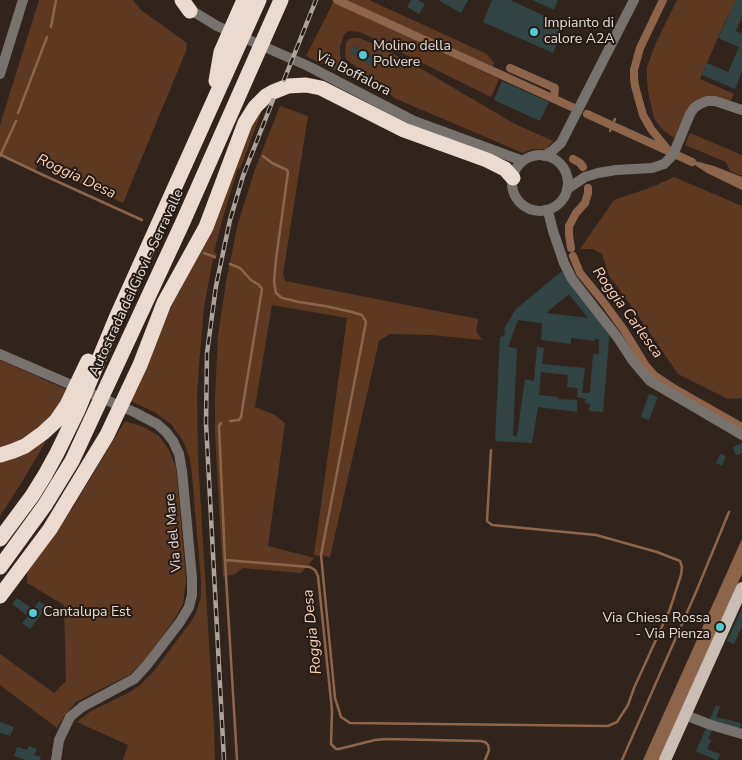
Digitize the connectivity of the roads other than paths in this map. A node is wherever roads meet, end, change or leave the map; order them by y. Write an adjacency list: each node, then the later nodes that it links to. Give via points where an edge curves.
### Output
1 (23, 0): 8 (street)
2 (175, 0): 7 (street, Via Boffalora)
3 (244, 0): 9 (highway, via 221,52)
4 (259, 0): 9 (highway, Autostrada dei Giovi - Serravalle)
5 (281, 0): 18 (highway, Autostrada dei Giovi - Serravalle)
6 (634, 0): 11 (street)
7 (186, 5): 13 (street, Via Boffalora, via 217,26 308,66 414,120)
8 (0, 74)
9 (212, 104): 19 (highway, Autostrada dei Giovi - Serravalle)
10 (742, 110): 16 (street, via 715,101 700,104 690,114 670,159 660,166 598,173 584,177)
11 (561, 143): 12 (street); 14 (street)
12 (544, 156): 13 (street, via 533,156); 14 (street, via 553,158)
13 (523, 161): 15 (street)
14 (562, 166): 16 (street, via 567,177)
15 (513, 178): 17 (street, via 514,191 521,203 532,210); 20 (highway, via 505,169 487,160 404,130 321,88 288,86 273,92 254,107 245,123 206,227 164,303)
16 (567, 189): 17 (street, via 558,204)
17 (545, 210): 22 (street, via 572,280 650,381)
18 (182, 224): 20 (highway); 25 (highway, Autostrada dei Giovi - Serravalle, via 72,461)
19 (116, 318): 23 (highway, via 95,348 67,405 56,420 24,446); 24 (highway, Autostrada dei Giovi - Serravalle, via 57,454 32,496)
20 (151, 334): 27 (highway, via 107,435)
21 (0, 354): 30 (street, Via del Mare, via 152,421 173,441 182,471 192,578 189,607 134,679 70,717 59,740)
22 (742, 435)
23 (0, 455)
24 (0, 539)
25 (0, 567)
26 (742, 588): 28 (main road)
27 (7, 594)
28 (685, 715): 29 (street); 31 (main road)
29 (742, 734)
30 (56, 760)
31 (665, 760)

